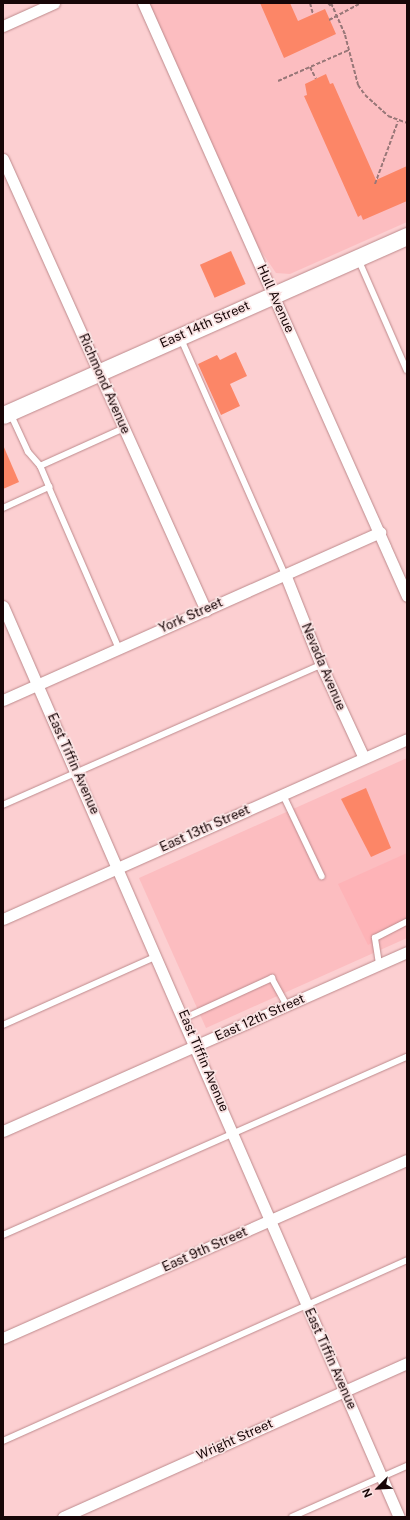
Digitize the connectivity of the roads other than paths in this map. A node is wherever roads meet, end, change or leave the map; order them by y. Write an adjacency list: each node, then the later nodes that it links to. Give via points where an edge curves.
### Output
1 (54, 3): 3 (street)
2 (143, 3): 7 (street, Hull Avenue)
3 (3, 26)
4 (3, 159): 10 (street, Richmond Avenue)
5 (407, 236): 6 (main road, East 14th Street)
6 (358, 257): 7 (main road, East 14th Street); 9 (lane)
7 (273, 295): 8 (main road, East 14th Street); 16 (street, Hull Avenue)
8 (180, 336): 10 (main road, East 14th Street); 17 (lane)
9 (407, 370)
10 (99, 372): 11 (main road, East 14th Street); 12 (street, Richmond Avenue)
11 (6, 413): 13 (lane, via 28,452)
12 (124, 428): 13 (lane); 20 (street, Richmond Avenue)
13 (40, 466): 14 (lane)
14 (50, 487): 15 (lane); 21 (lane)
15 (3, 508)
16 (380, 532): 17 (street, York Street); 18 (street, Hull Avenue)
17 (285, 574): 20 (street, York Street); 22 (street, Nevada Avenue)
18 (407, 596)
19 (3, 606): 23 (street, East Tiffin Avenue)
20 (206, 610): 21 (street, York Street)
21 (119, 648): 23 (street, York Street)
22 (321, 665): 26 (street, Nevada Avenue); 27 (lane)
23 (38, 685): 24 (street, York Street); 27 (street, East Tiffin Avenue)
24 (3, 700)
25 (407, 739): 26 (street, East 13th Street)
26 (364, 758): 28 (street, East 13th Street)
27 (77, 774): 29 (lane); 30 (street, East Tiffin Avenue)
28 (283, 794): 30 (street, East 13th Street); 31 (lane)
29 (3, 805)
30 (118, 868): 32 (street, East 13th Street); 35 (street, East Tiffin Avenue)
31 (322, 876)
32 (3, 919)
33 (407, 922): 36 (lane, via 375,938)
34 (407, 952): 36 (street, East 12th Street)
35 (157, 956): 38 (street, East Tiffin Avenue); 39 (lane)
36 (379, 964): 37 (street, East 12th Street)
37 (288, 1006): 38 (lane, via 272,978); 40 (street, East 12th Street)
38 (184, 1018): 40 (street, East Tiffin Avenue)
39 (3, 1025)
40 (197, 1046): 42 (street, East 12th Street); 43 (street, East Tiffin Avenue)
41 (407, 1057): 43 (lane)
42 (3, 1131)
43 (234, 1134): 45 (street, East Tiffin Avenue); 46 (lane)
44 (407, 1160): 45 (street, East 9th Street)
45 (271, 1221): 48 (street, East Tiffin Avenue); 49 (street, East 9th Street)
46 (3, 1235)
47 (407, 1260): 48 (lane)
48 (306, 1306): 51 (street, East Tiffin Avenue); 52 (lane)
49 (3, 1338)
50 (407, 1363): 51 (street, Wright Street)
51 (344, 1391): 54 (street, East Tiffin Avenue); 55 (street, Wright Street)
52 (3, 1441)
53 (407, 1466): 54 (lane)
54 (382, 1477): 56 (lane); 57 (street, East Tiffin Avenue)
55 (63, 1517)
56 (292, 1517)
57 (400, 1517)

